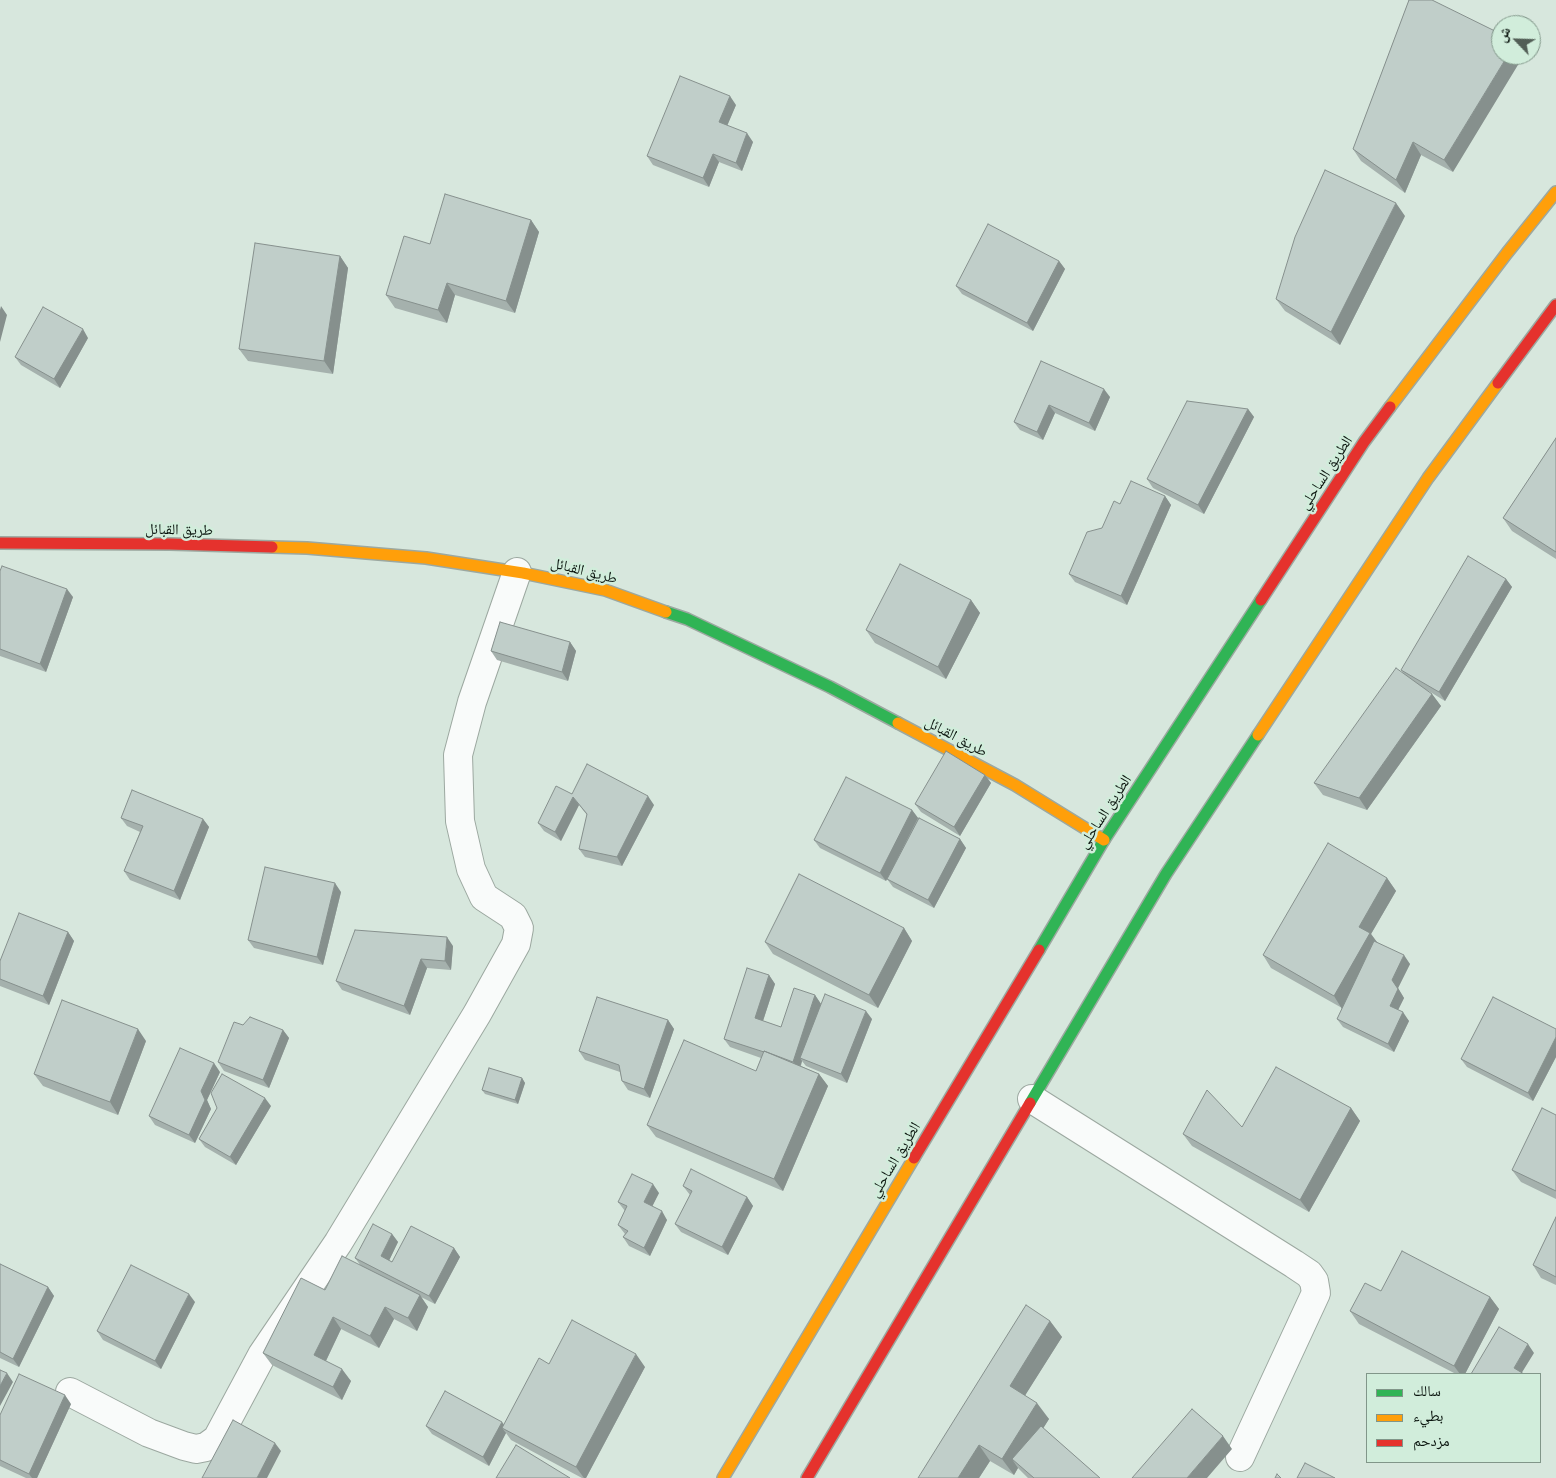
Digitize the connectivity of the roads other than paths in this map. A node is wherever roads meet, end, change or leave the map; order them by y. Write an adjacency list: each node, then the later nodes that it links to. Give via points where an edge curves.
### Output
1 (1556, 192): 5 (main road, الطريق الساحلي, via 1364,442)
2 (1556, 305): 6 (main road, via 1428,478 1177,858)
3 (0, 542): 4 (main road, طريق القبائل, via 307,548 426,558)
4 (517, 572): 5 (main road, طريق القبائل, via 605,590 687,620 839,692 1015,785); 7 (street, via 472,702 458,755 460,821 470,869 484,897 513,916 519,928 516,944 338,1243 262,1355 217,1439 206,1447 184,1446 149,1433)
5 (1104, 840): 9 (main road, الطريق الساحلي)
6 (1032, 1099): 8 (street, via 1294,1264 1314,1281 1316,1293); 10 (main road)
7 (70, 1392)
8 (1240, 1457)
9 (722, 1478)
10 (807, 1478)

